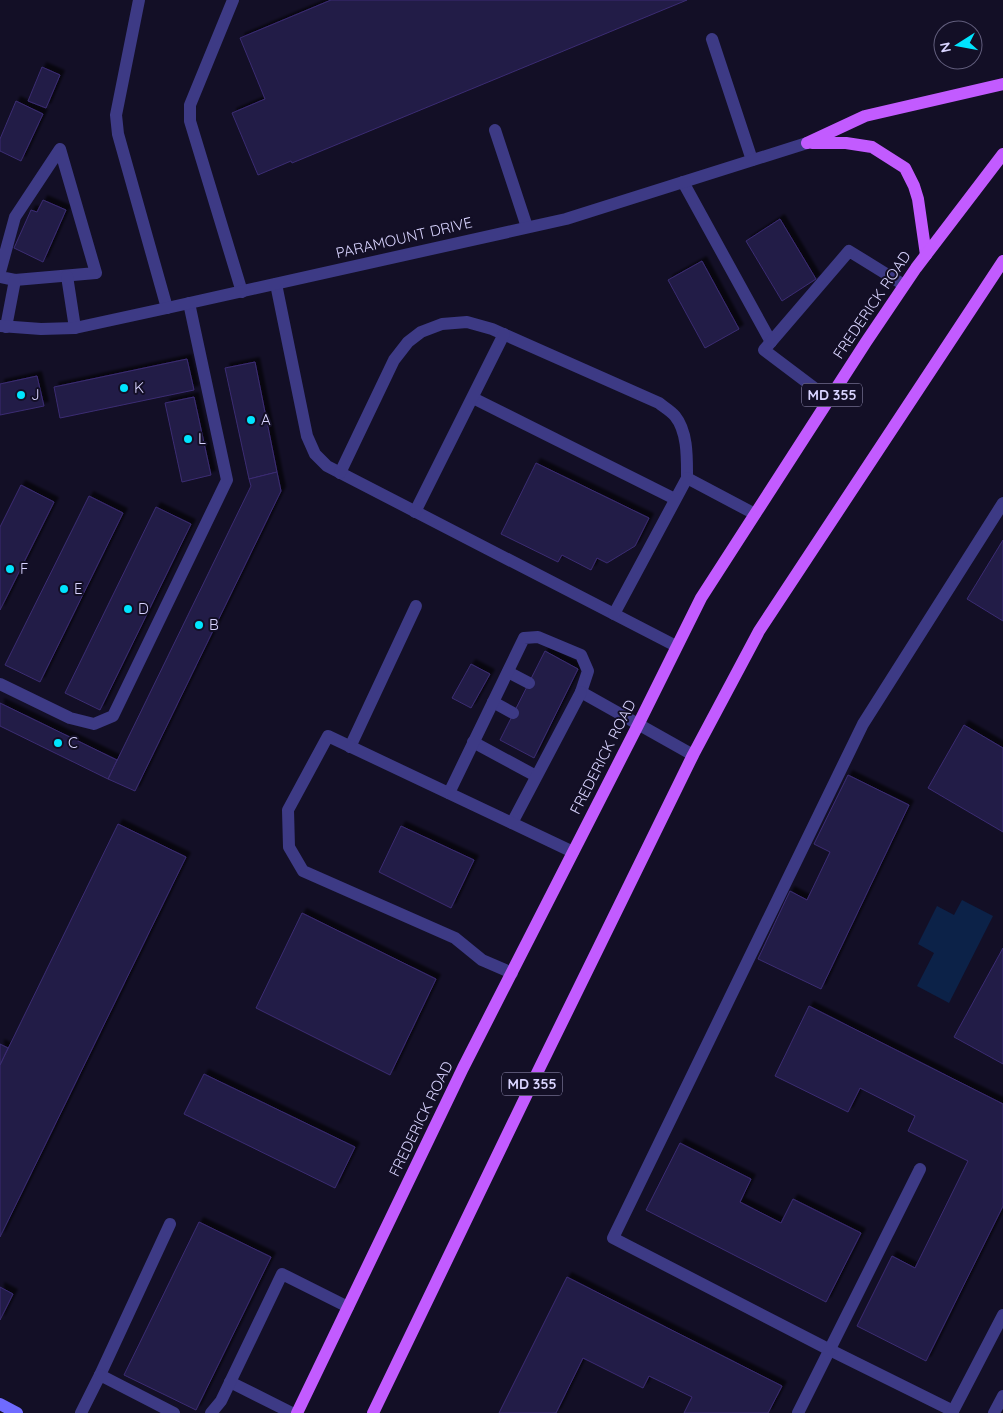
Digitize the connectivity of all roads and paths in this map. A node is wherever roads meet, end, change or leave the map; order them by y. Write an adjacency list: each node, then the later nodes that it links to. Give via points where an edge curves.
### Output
1 (139, 0): 21 (street, via 116,115 118,134)
2 (234, 0): 19 (street, via 190,105 190,121)
3 (712, 39): 8 (street)
4 (1003, 84): 6 (main road, via 865,116)
5 (495, 130): 10 (street)
6 (807, 143): 8 (street, PARAMOUNT DRIVE); 11 (main road, via 872,147 905,168 918,199)
7 (1003, 154): 11 (main road, FREDERICK ROAD / MD 355)
8 (752, 160): 9 (street, PARAMOUNT DRIVE)
9 (683, 182): 10 (street, PARAMOUNT DRIVE, via 566,219); 25 (street)
10 (527, 227): 17 (street, PARAMOUNT DRIVE)
11 (926, 255): 18 (main road, FREDERICK ROAD / MD 355)
12 (1003, 261): 46 (main road, MD 355, via 759,631)
13 (0, 272): 14 (street, via 15,218 60,149 96,273)
14 (67, 276): 16 (street); 23 (street)
15 (0, 277): 16 (street)
16 (15, 280): 22 (street)
17 (276, 284): 19 (street, PARAMOUNT DRIVE); 28 (street, via 314,454)
18 (904, 285): 25 (street, via 849,251); 27 (main road, FREDERICK ROAD / MD 355)
19 (242, 292): 20 (street, PARAMOUNT DRIVE)
20 (189, 303): 21 (street, PARAMOUNT DRIVE); 39 (street, via 227,480 113,716 94,724 70,718)
21 (167, 308): 23 (street, PARAMOUNT DRIVE)
22 (3, 327): 23 (street, PARAMOUNT DRIVE)
23 (74, 328)
24 (504, 334): 26 (street); 28 (street, via 467,322 442,324 421,332 408,342 394,360); 29 (street, via 659,403 675,416 683,433)
25 (771, 342): 27 (street, via 764,350)
26 (472, 398): 30 (street); 32 (street)
27 (829, 399): 33 (main road, FREDERICK ROAD / MD 355)
28 (340, 473): 32 (street)
29 (687, 478): 30 (street); 33 (street)
30 (674, 500): 35 (street)
31 (1003, 504): 56 (street, via 863,724 613,1238)
32 (415, 512): 35 (street)
33 (755, 514): 36 (main road, FREDERICK ROAD / MD 355, via 701,598)
34 (416, 606): 45 (street)
35 (614, 614): 36 (street)
36 (676, 646): 43 (main road, FREDERICK ROAD / MD 355)
37 (508, 672): 38 (street); 40 (street, via 524,638 538,637 582,654 588,670); 41 (street)
38 (529, 683)
39 (0, 684)
40 (581, 692): 43 (street); 47 (street, via 567,703)
41 (493, 702): 42 (street); 44 (street)
42 (514, 713)
43 (638, 725): 46 (street); 50 (main road, FREDERICK ROAD / MD 355)
44 (473, 742): 47 (street); 48 (street)
45 (350, 747): 48 (street); 51 (street, via 328,736 288,810 289,847 303,871 455,938 482,960)
46 (693, 755): 68 (main road, MD 355)
47 (536, 776): 49 (street)
48 (449, 793): 49 (street)
49 (512, 823): 50 (street)
50 (573, 852): 51 (main road, FREDERICK ROAD / MD 355)
51 (512, 972): 54 (main road, FREDERICK ROAD / MD 355)
52 (920, 1168): 56 (street)
53 (170, 1224): 57 (street)
54 (348, 1307): 58 (street, via 282,1274); 67 (main road, FREDERICK ROAD / MD 355)
55 (1003, 1315): 61 (street)
56 (830, 1350): 61 (street); 69 (street)
57 (100, 1375): 63 (street); 64 (street)
58 (230, 1382): 65 (street); 66 (street)
59 (1003, 1396): 70 (street)
60 (0, 1404): 62 (main road)
61 (954, 1412)
62 (17, 1413)
63 (81, 1413)
64 (174, 1413)
65 (211, 1413)
66 (292, 1413)
67 (297, 1413)
68 (373, 1413)
69 (798, 1413)
70 (994, 1413)

